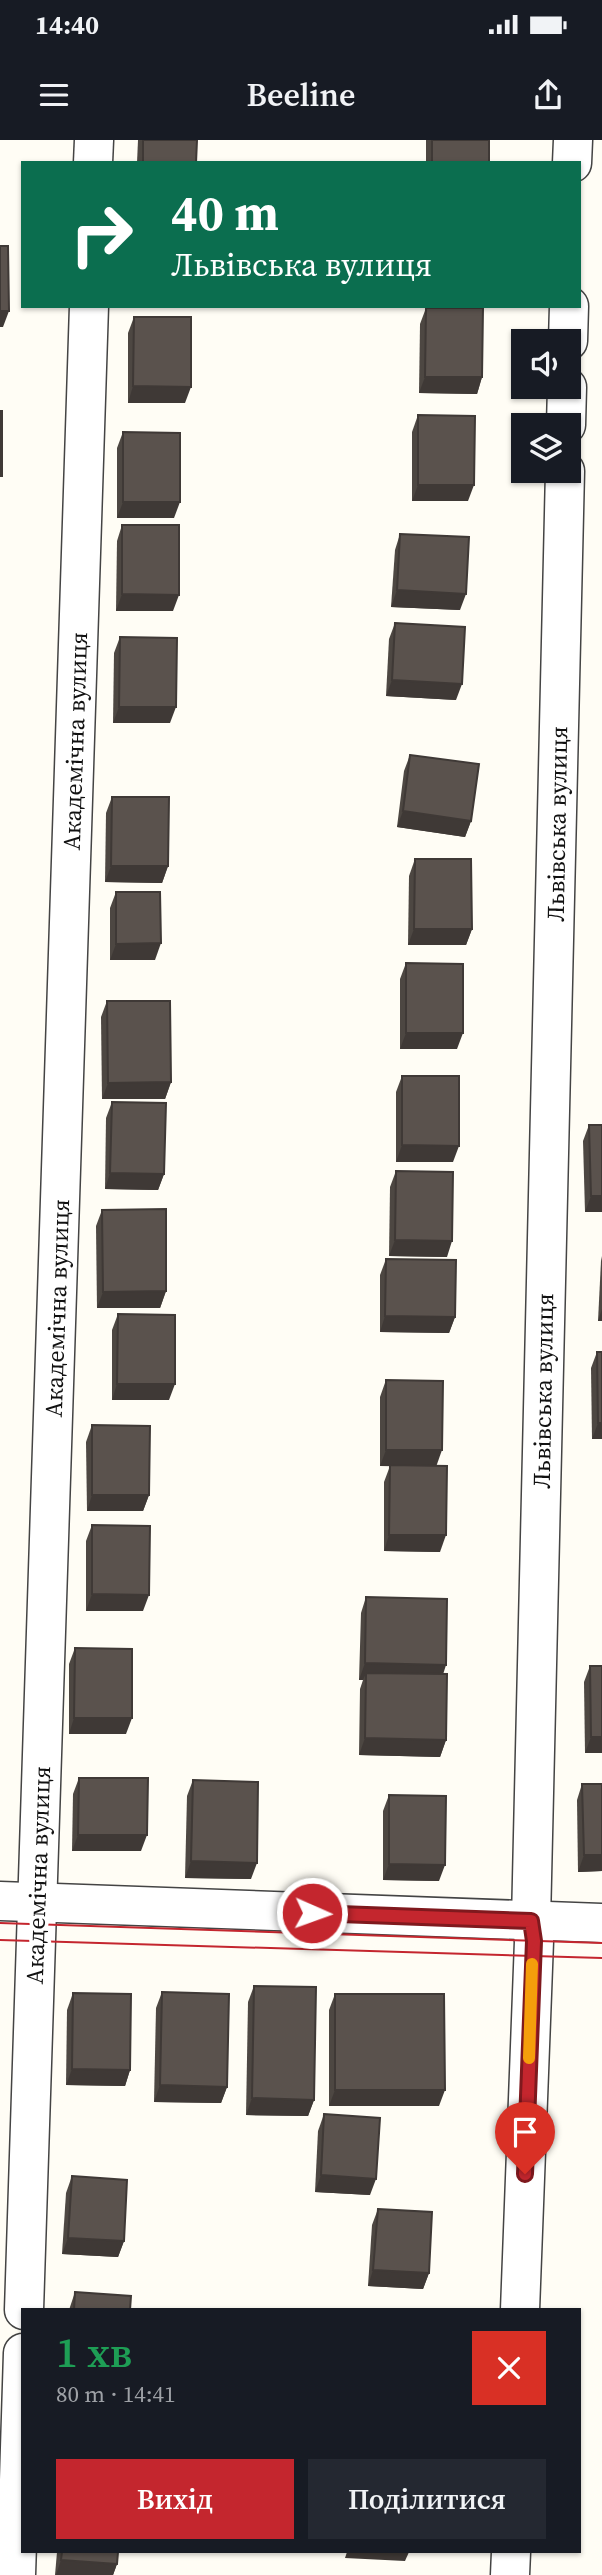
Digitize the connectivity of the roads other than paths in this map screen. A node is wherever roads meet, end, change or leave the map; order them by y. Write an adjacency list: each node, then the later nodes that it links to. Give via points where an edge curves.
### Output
1 (94, 140): 3 (street)
2 (573, 140): 4 (street)
3 (93, 161)
4 (572, 161)
5 (89, 308): 10 (street, Академічна вулиця)
6 (569, 308): 7 (street)
7 (568, 329)
8 (565, 483): 11 (street, Львівська вулиця)
9 (0, 1901): 10 (street)
10 (38, 1903): 11 (street); 13 (street, Академічна вулиця)
11 (531, 1921): 12 (street); 14 (street, Львівська вулиця, via 534,1941)
12 (602, 1923)
13 (24, 2308)
14 (520, 2308)
15 (21, 2416): 17 (street)
16 (511, 2553): 18 (street)
17 (16, 2575)
18 (510, 2575)

